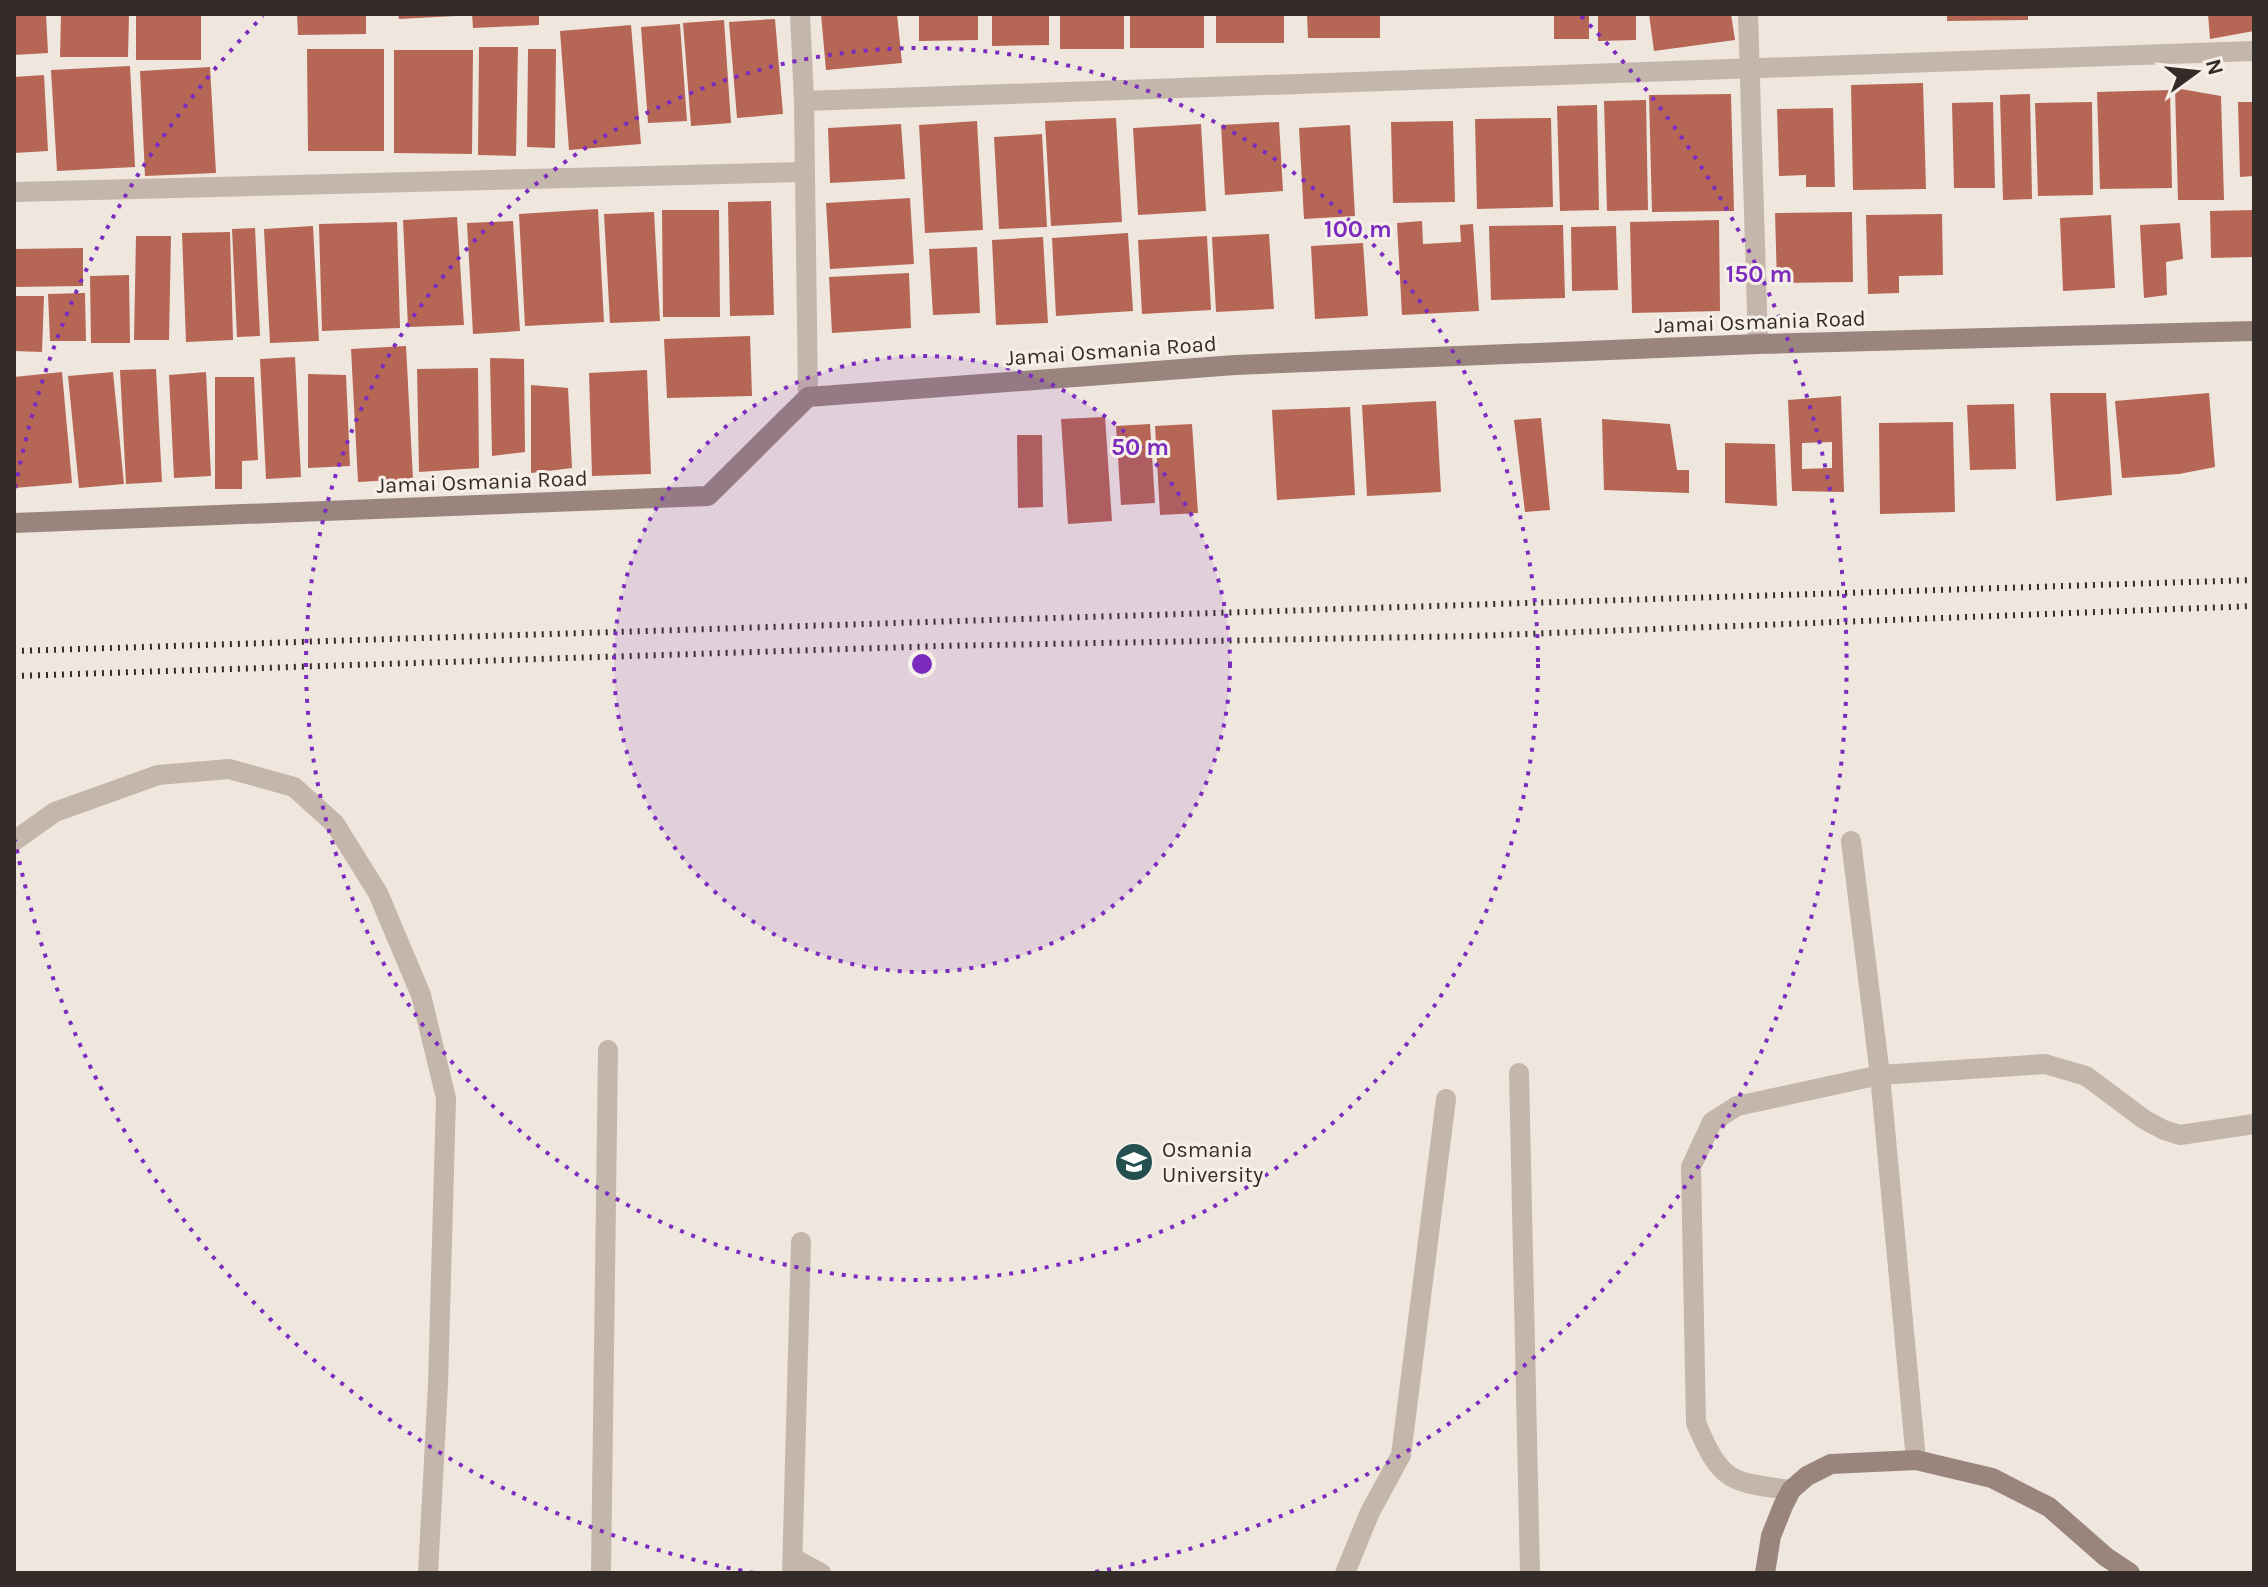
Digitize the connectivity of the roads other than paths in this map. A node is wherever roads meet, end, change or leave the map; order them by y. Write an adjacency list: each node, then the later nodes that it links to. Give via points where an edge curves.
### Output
1 (800, 14): 5 (street)
2 (1748, 14): 4 (street)
3 (2254, 51): 4 (street)
4 (1751, 68): 5 (street); 9 (street)
5 (804, 101): 6 (street)
6 (805, 172): 7 (street); 10 (street)
7 (14, 192)
8 (2254, 331): 9 (street, Jamai Osmania Road)
9 (1758, 344): 10 (street, Jamai Osmania Road, via 1235,365)
10 (808, 397): 11 (street, Jamai Osmania Road, via 708,496)
11 (14, 523)
12 (14, 841): 23 (street, via 55,812 158,775 229,769 294,787 335,824 378,893 421,995 446,1098)
13 (1851, 841): 16 (street)
14 (608, 1050): 24 (street)
15 (1519, 1073): 27 (street)
16 (1880, 1075): 18 (street, via 2045,1064 2086,1076 2145,1120 2180,1135); 20 (street); 21 (street, via 1737,1106 1712,1122 1691,1167 1696,1423 1711,1458 1726,1475 1742,1484)
17 (1446, 1099): 26 (street, via 1401,1455)
18 (2254, 1124)
19 (801, 1242): 22 (street)
20 (1916, 1460): 21 (street, via 1831,1464); 29 (street, via 1992,1478 2049,1507)
21 (1791, 1490): 28 (street, via 1771,1536)
22 (793, 1565): 25 (street)
23 (428, 1573)
24 (601, 1573)
25 (821, 1573)
26 (1345, 1573)
27 (1530, 1573)
28 (1765, 1573)
29 (2130, 1573)

